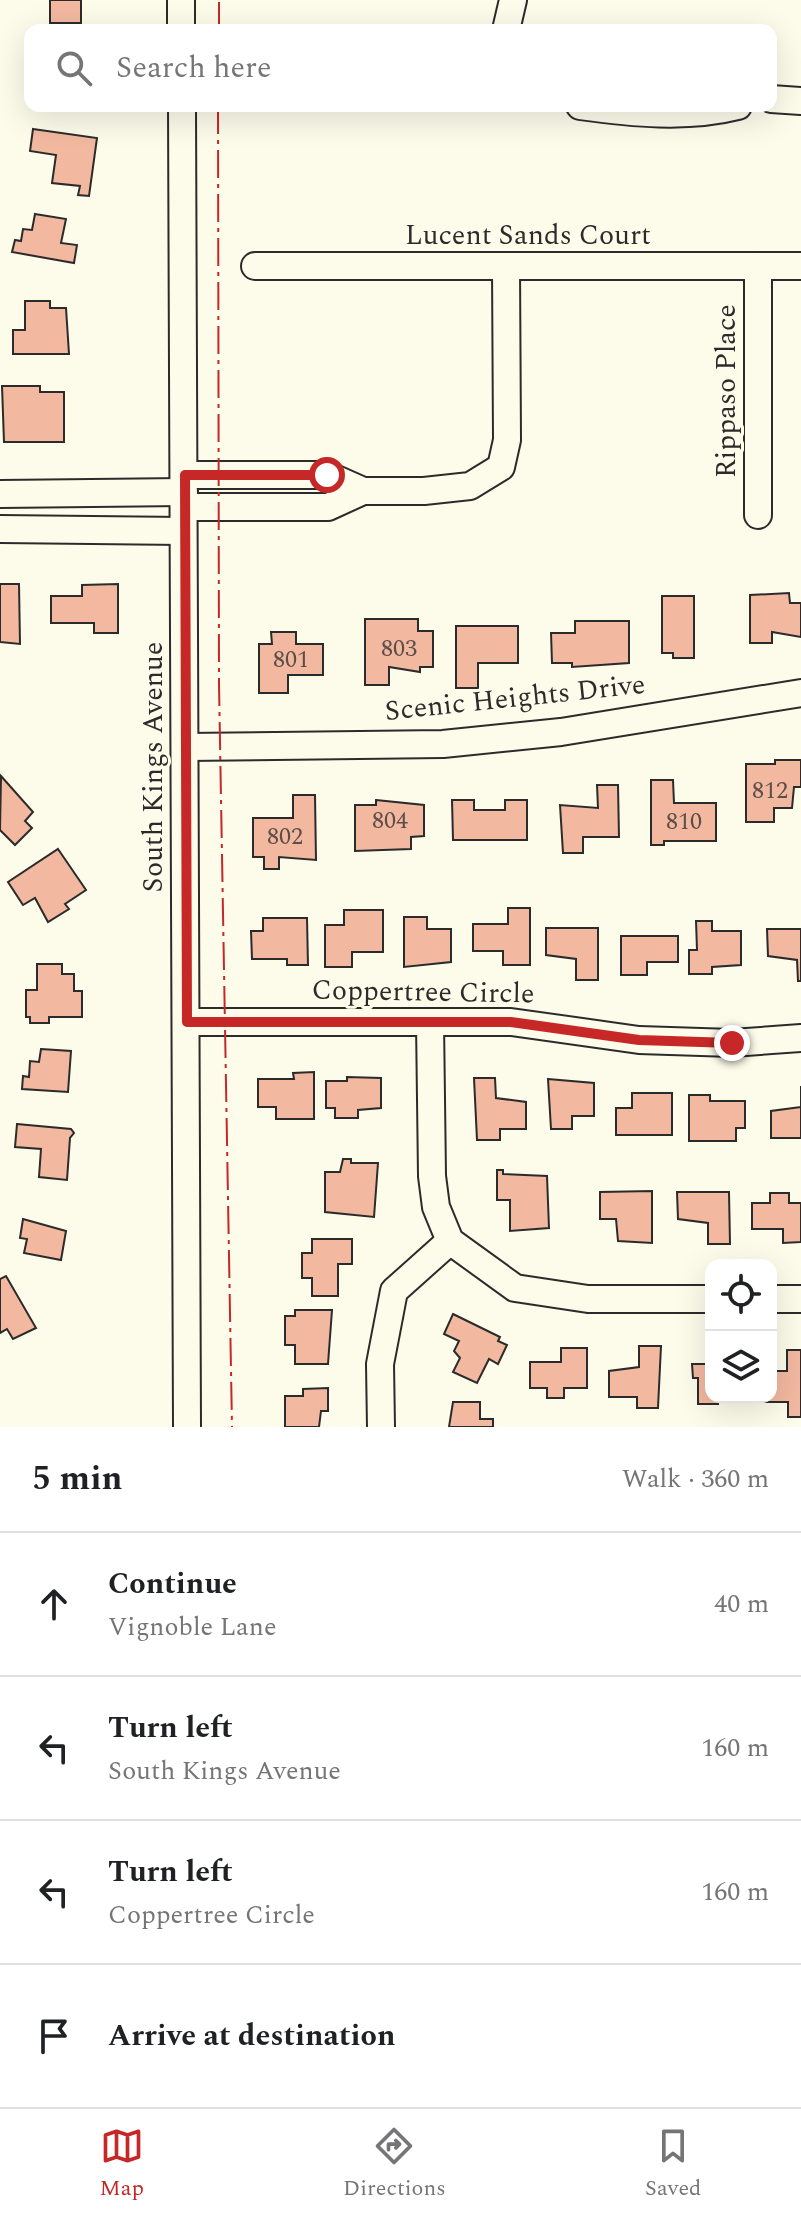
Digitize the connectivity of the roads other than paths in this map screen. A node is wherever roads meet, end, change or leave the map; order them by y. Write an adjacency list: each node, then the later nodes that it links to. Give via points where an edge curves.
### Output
1 (181, 0): 3 (street)
2 (513, 0): 4 (street)
3 (181, 24)
4 (507, 24)
5 (777, 99): 6 (street)
6 (801, 101)
7 (182, 112): 15 (street, South Kings Avenue)
8 (655, 112): 9 (street)
9 (694, 112)
10 (255, 266): 12 (street, Lucent Sands Court)
11 (801, 266): 13 (street, Lucent Sands Court)
12 (506, 267): 13 (street, Lucent Sands Court); 15 (street, via 507,440 501,467 470,486 424,491 363,491 327,475)
13 (758, 267): 16 (street, Rippaso Place)
14 (0, 494): 15 (street)
15 (184, 501): 17 (street); 19 (street, South Kings Avenue)
16 (758, 515)
17 (0, 529)
18 (801, 693): 19 (street, Scenic Heights Drive, via 561,732 443,744)
19 (186, 747): 20 (street, South Kings Avenue)
20 (187, 1022): 21 (street, Coppertree Circle); 27 (street, South Kings Avenue)
21 (430, 1022): 22 (street, Coppertree Circle, via 511,1022 639,1040 732,1043); 23 (street, via 432,1176 436,1207)
22 (801, 1038)
23 (450, 1241): 24 (street, via 515,1288 588,1299); 28 (street, via 394,1291 380,1364)
24 (705, 1299)
25 (777, 1299): 26 (street)
26 (801, 1299)
27 (187, 1427)
28 (381, 1427)

